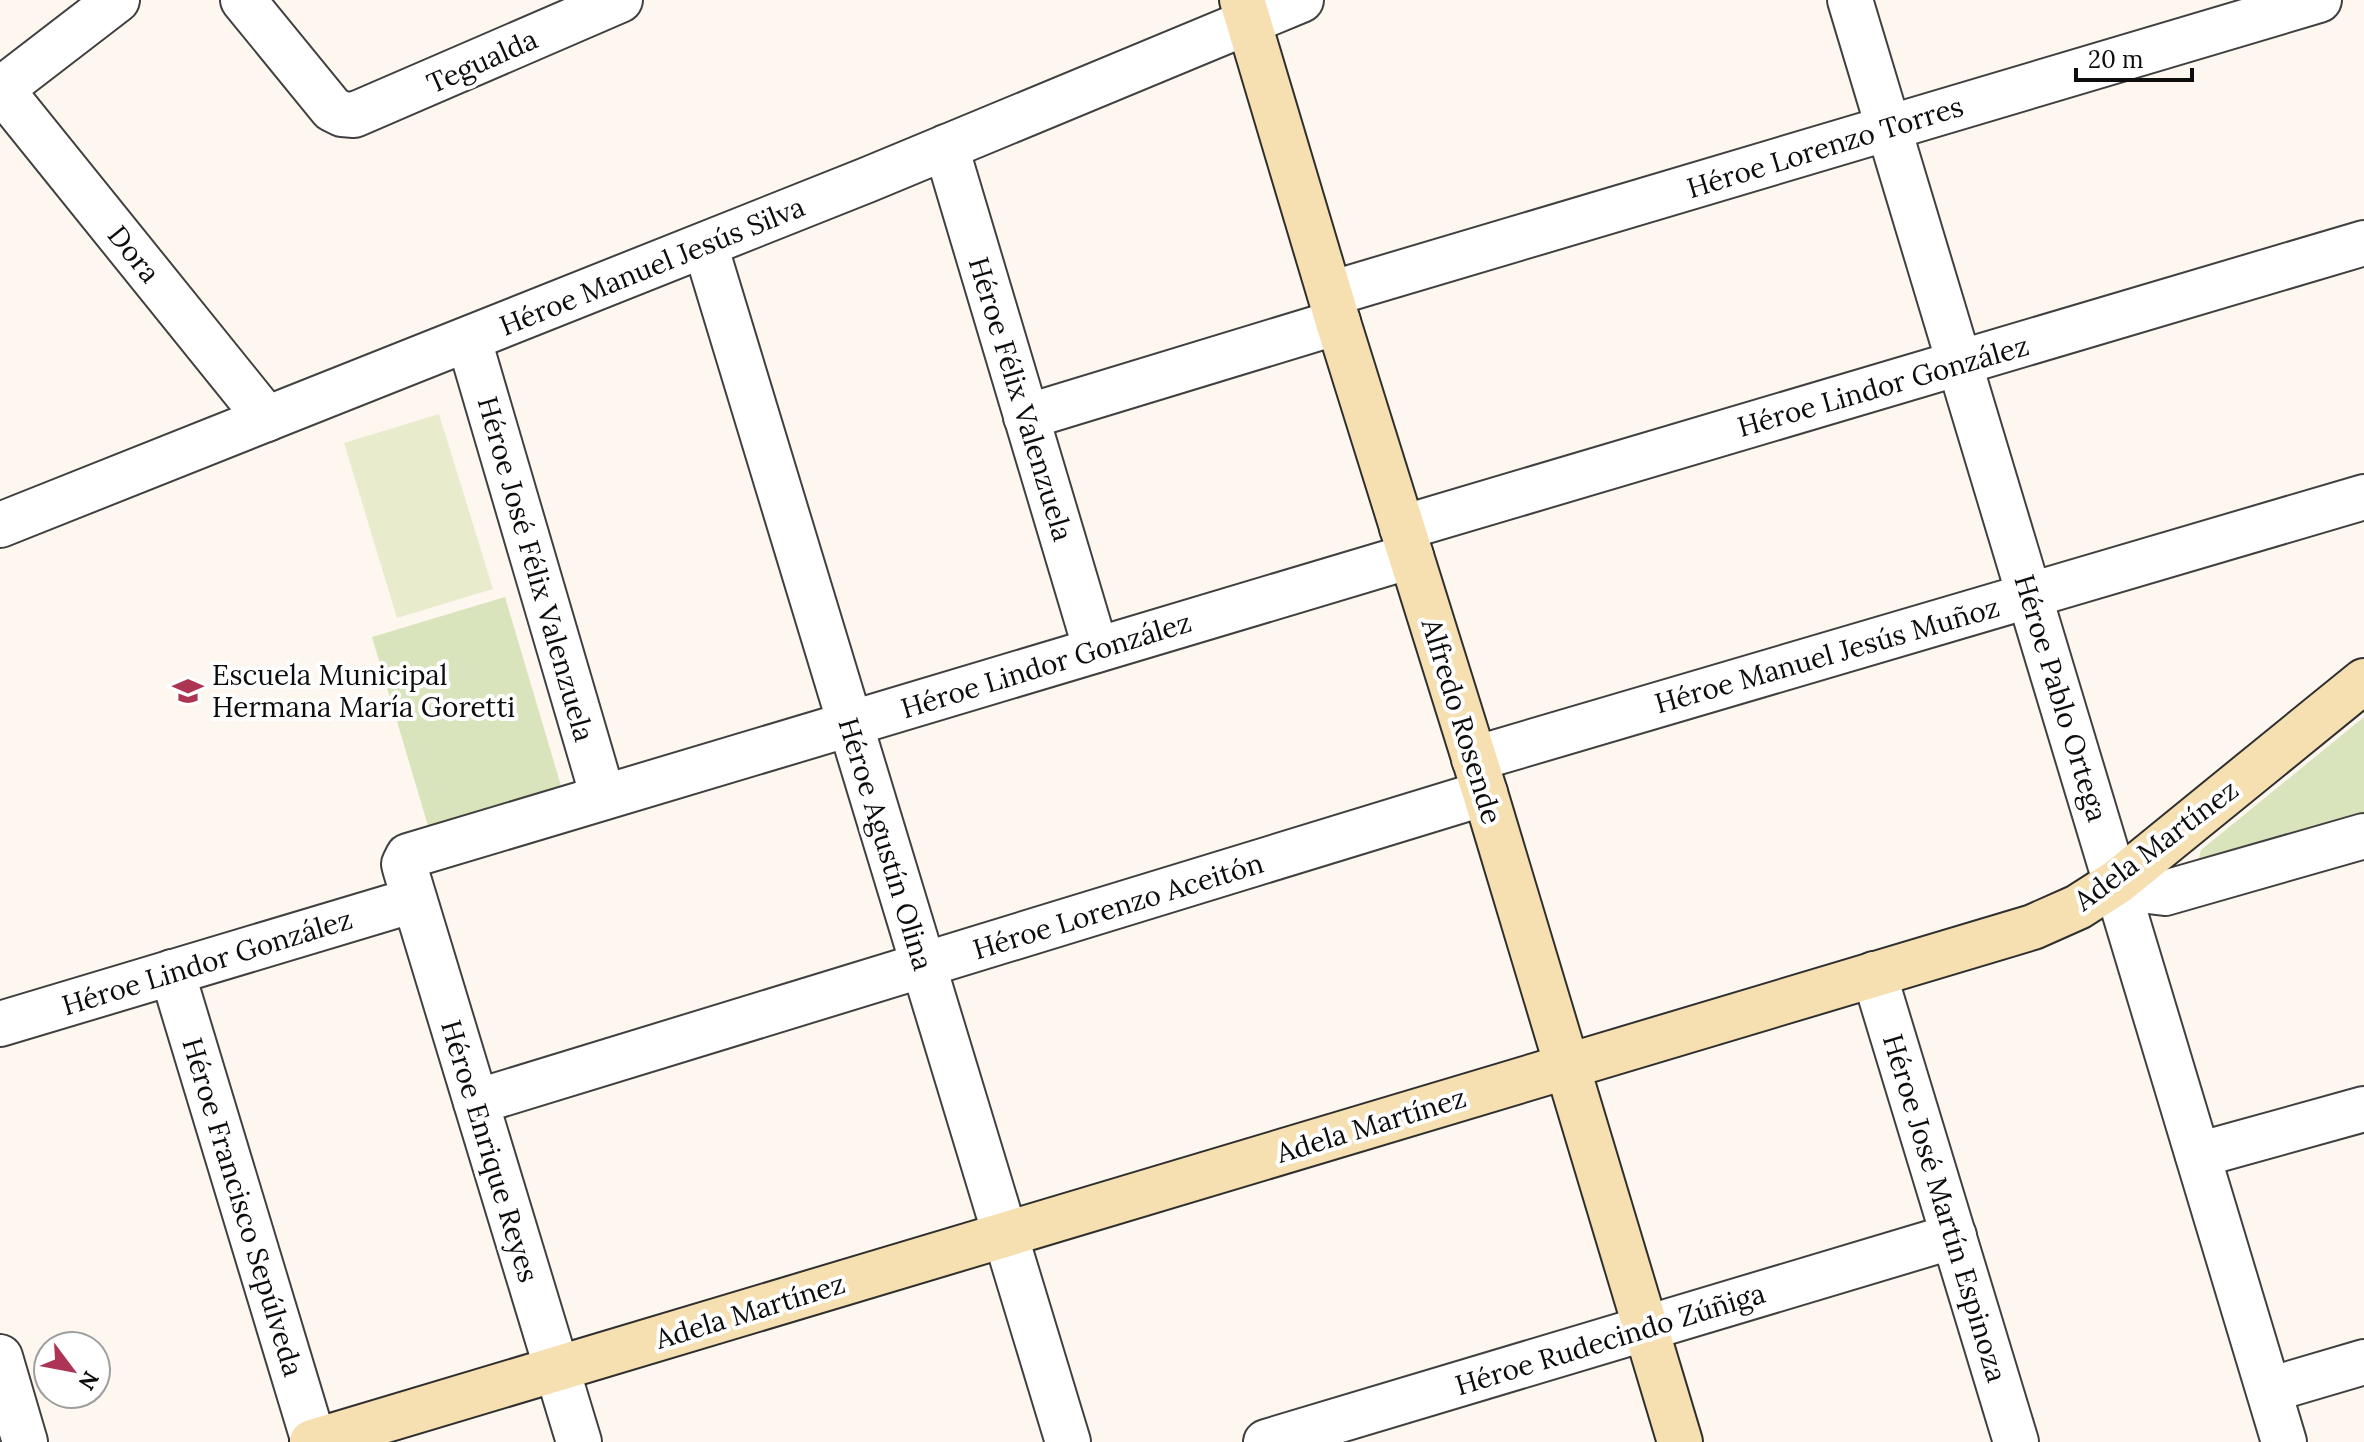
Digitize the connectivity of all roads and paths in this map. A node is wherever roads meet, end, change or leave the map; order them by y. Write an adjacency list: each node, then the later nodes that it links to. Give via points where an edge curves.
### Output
1 (117, 0): 8 (street)
2 (243, 0): 3 (street, Tegualda, via 325,101 342,114 354,115)
3 (620, 0)
4 (1301, 0): 7 (street, Héroe Manuel Jesús Silva)
5 (1850, 0): 9 (street, Héroe Pablo Ortega)
6 (2319, 0): 9 (street, Héroe Lorenzo Torres)
7 (1245, 12): 10 (street, Héroe Manuel Jesús Silva); 13 (street, Alfredo Rosende)
8 (0, 89): 17 (street, Dora)
9 (1889, 128): 13 (street, Héroe Lorenzo Torres); 15 (street, Héroe Pablo Ortega)
10 (946, 147): 12 (street, Héroe Manuel Jesús Silva); 16 (street, Héroe Félix Valenzuela)
11 (2364, 243): 15 (street, Héroe Lindor González)
12 (705, 245): 14 (street, Héroe Manuel Jesús Silva); 24 (street, Héroe Agustín Olina)
13 (1334, 308): 16 (street, Héroe Lorenzo Torres); 20 (street, Alfredo Rosende)
14 (469, 340): 17 (street, Héroe Manuel Jesús Silva); 26 (street, Héroe José Félix Valenzuela)
15 (1959, 363): 20 (street, Héroe Lindor González); 21 (street, Héroe Pablo Ortega)
16 (1026, 417): 22 (street, Héroe Félix Valenzuela)
17 (267, 419): 19 (street, Héroe Manuel Jesús Silva)
18 (2364, 497): 21 (street, Héroe Manuel Jesús Muñoz)
19 (0, 525)
20 (1406, 542): 22 (street, Héroe Lindor González); 25 (street, Alfredo Rosende)
21 (2029, 595): 25 (street, Héroe Manuel Jesús Muñoz); 29 (street, Héroe Pablo Ortega)
22 (1096, 650): 24 (street, Héroe Lindor González)
23 (2364, 681): 29 (street, Adela Martínez)
24 (850, 724): 26 (street, Héroe Lindor González); 30 (street, Héroe Agustín Olina)
25 (1480, 776): 30 (street, Héroe Lorenzo Aceitón); 34 (street, Alfredo Rosende)
26 (603, 797): 28 (street, Héroe Lindor González, via 412,854)
27 (2364, 836): 29 (street, via 2165,893)
28 (410, 879): 31 (street, Héroe Lindor González); 35 (street, Héroe Enrique Reyes)
29 (2117, 882): 32 (street, Adela Martínez, via 2033,927); 37 (street, Héroe Pablo Ortega)
30 (923, 965): 35 (street, Héroe Lorenzo Aceitón); 38 (street, Héroe Agustín Olina)
31 (172, 972): 33 (street, Héroe Lindor González); 46 (street, Héroe Francisco Sepúlveda)
32 (1874, 974): 34 (street, Adela Martínez); 39 (street, Héroe José Martín Espinoza)
33 (0, 1024)
34 (1566, 1066): 38 (street, Adela Martínez); 40 (street, Alfredo Rosende)
35 (476, 1102): 43 (street, Héroe Enrique Reyes)
36 (2364, 1109): 37 (street)
37 (2198, 1155): 44 (street, Héroe Pablo Ortega)
38 (1005, 1234): 43 (street, Adela Martínez); 48 (street, Héroe Agustín Olina)
39 (1954, 1236): 40 (street, Héroe Rudecindo Zúñiga); 51 (street, Héroe José Martín Espinoza)
40 (1645, 1328): 49 (street, Héroe Rudecindo Zúñiga); 50 (street, Alfredo Rosende)
41 (0, 1357): 45 (street)
42 (2364, 1362): 44 (street)
43 (557, 1368): 46 (street, Adela Martínez); 47 (street, Héroe Enrique Reyes)
44 (2269, 1390): 52 (street, Héroe Pablo Ortega)
45 (25, 1442)
46 (313, 1442)
47 (579, 1442)
48 (1068, 1442)
49 (1266, 1442)
50 (1680, 1442)
51 (2016, 1442)
52 (2284, 1442)

